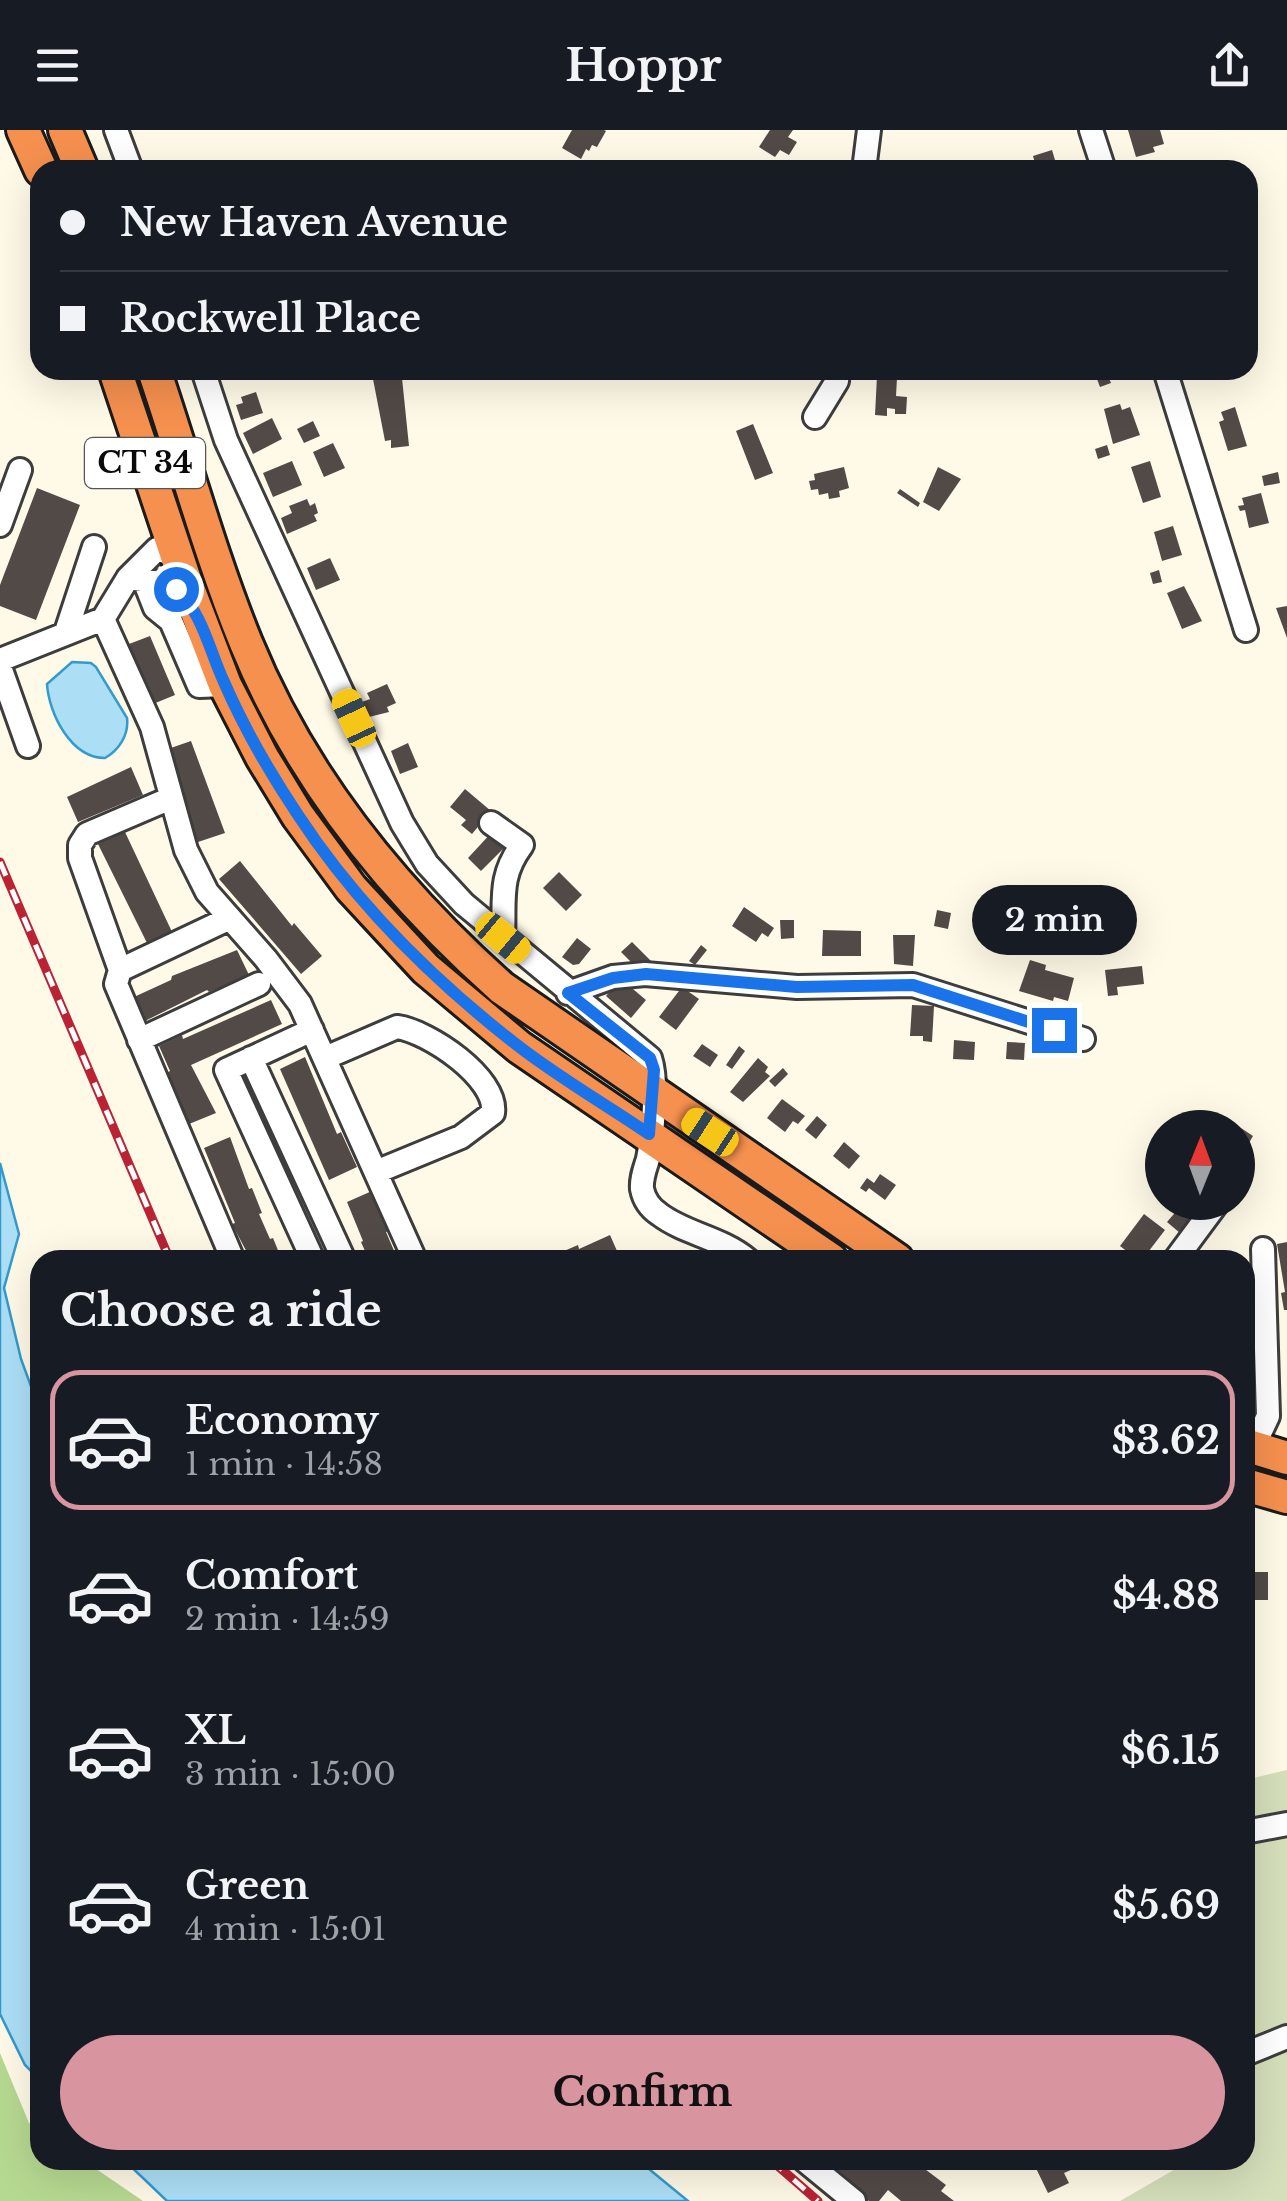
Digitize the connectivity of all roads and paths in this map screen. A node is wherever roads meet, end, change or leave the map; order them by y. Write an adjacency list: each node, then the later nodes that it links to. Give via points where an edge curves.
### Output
1 (23, 130): 6 (highway)
2 (66, 130): 7 (highway)
3 (116, 130): 8 (street)
4 (869, 130): 9 (street)
5 (1091, 130): 10 (street)
6 (36, 160)
7 (78, 160)
8 (127, 160)
9 (865, 160)
10 (1101, 160)
11 (118, 380): 21 (highway, CT 34)
12 (157, 380): 20 (highway, CT 34)
13 (206, 380): 33 (street, via 226,440 402,823 427,864)
14 (837, 380): 16 (street)
15 (1169, 380): 25 (street)
16 (814, 418)
17 (20, 470): 18 (street)
18 (0, 525)
19 (94, 547): 26 (street)
20 (212, 547): 21 (highway); 42 (highway, CT 34, via 272,698 378,863 502,988)
21 (178, 556): 22 (street, via 157,550); 23 (highway, CT 34)
22 (136, 579): 23 (street, via 176,589); 24 (street); 28 (street, via 171,621 199,686)
23 (198, 617): 28 (highway, CT 34)
24 (104, 620): 26 (street); 30 (street, via 152,727)
25 (1246, 630)
26 (66, 632): 27 (street)
27 (0, 663): 29 (street)
28 (224, 684): 43 (highway, CT 34, via 298,816 388,931 519,1047)
29 (28, 746)
30 (170, 798): 32 (street, via 207,892); 34 (street, via 87,834 80,845)
31 (491, 823): 33 (street, via 522,845 503,880)
32 (230, 918): 34 (street); 37 (street, via 300,1004)
33 (503, 938): 36 (street)
34 (120, 970): 39 (street, via 116,984)
35 (260, 984): 39 (street)
36 (568, 993): 38 (street, via 646,974 797,987 913,985); 42 (street, via 650,1058)
37 (312, 1030): 40 (street); 41 (street)
38 (1082, 1039)
39 (139, 1040): 47 (street)
40 (251, 1058): 48 (street, via 226,1070); 49 (street)
41 (325, 1058): 44 (street); 44 (street, via 397,1027 420,1032 485,1084 494,1104 493,1113 461,1137)
42 (654, 1095): 43 (street); 53 (highway, CT 34)
43 (649, 1134): 51 (street, via 645,1199 660,1216); 52 (highway, CT 34)
44 (376, 1172): 50 (street)
45 (1204, 1220): 54 (street)
46 (1263, 1249): 55 (street, via 1268,1416)
47 (229, 1250)
48 (308, 1250)
49 (339, 1250)
50 (411, 1250)
51 (734, 1250)
52 (817, 1250)
53 (882, 1250)
54 (1182, 1250)
55 (1255, 1437)
56 (1255, 1449): 57 (highway)
57 (1287, 1458)
58 (1255, 1488): 59 (highway)
59 (1287, 1497)
60 (1287, 1824): 61 (street)
61 (1255, 1830)
62 (1287, 2037): 63 (street)
63 (1255, 2050)
64 (816, 2170): 65 (street)
65 (854, 2201)

